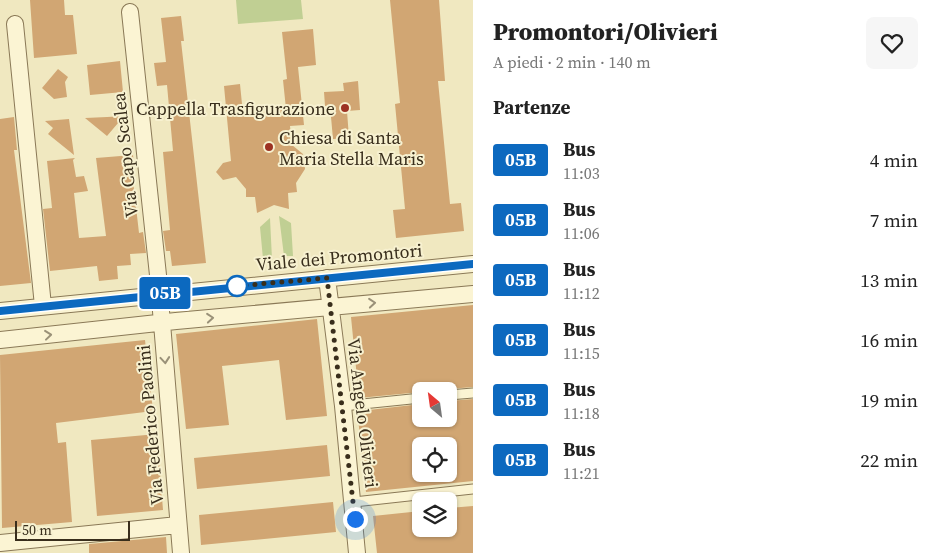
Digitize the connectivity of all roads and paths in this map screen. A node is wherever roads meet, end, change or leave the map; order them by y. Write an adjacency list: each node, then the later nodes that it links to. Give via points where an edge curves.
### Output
1 (130, 12): 5 (street, Via Capo Scalea)
2 (15, 24): 7 (street)
3 (473, 264): 4 (street, Viale dei Promontori)
4 (327, 278): 5 (street, Viale dei Promontori); 8 (street, Via Angelo Olivieri)
5 (160, 294): 7 (street, Viale dei Promontori); 10 (street, Via Federico Paolini)
6 (473, 294): 8 (street, one-way to 6)
7 (43, 306): 9 (street, Viale dei Promontori)
8 (330, 306): 10 (street, one-way to 8); 15 (street, Via Angelo Olivieri)
9 (0, 311)
10 (162, 322): 11 (street, one-way to 10); 18 (street, Via Federico Paolini, one-way to 18)
11 (0, 340)
12 (473, 393): 13 (lane)
13 (458, 394)
14 (412, 399): 15 (lane)
15 (343, 406): 17 (street, Via Angelo Olivieri)
16 (473, 489): 17 (lane)
17 (354, 502): 21 (street, Via Angelo Olivieri)
18 (178, 525): 19 (street); 20 (street, Via Federico Paolini)
19 (0, 543)
20 (181, 553)
21 (357, 553)

